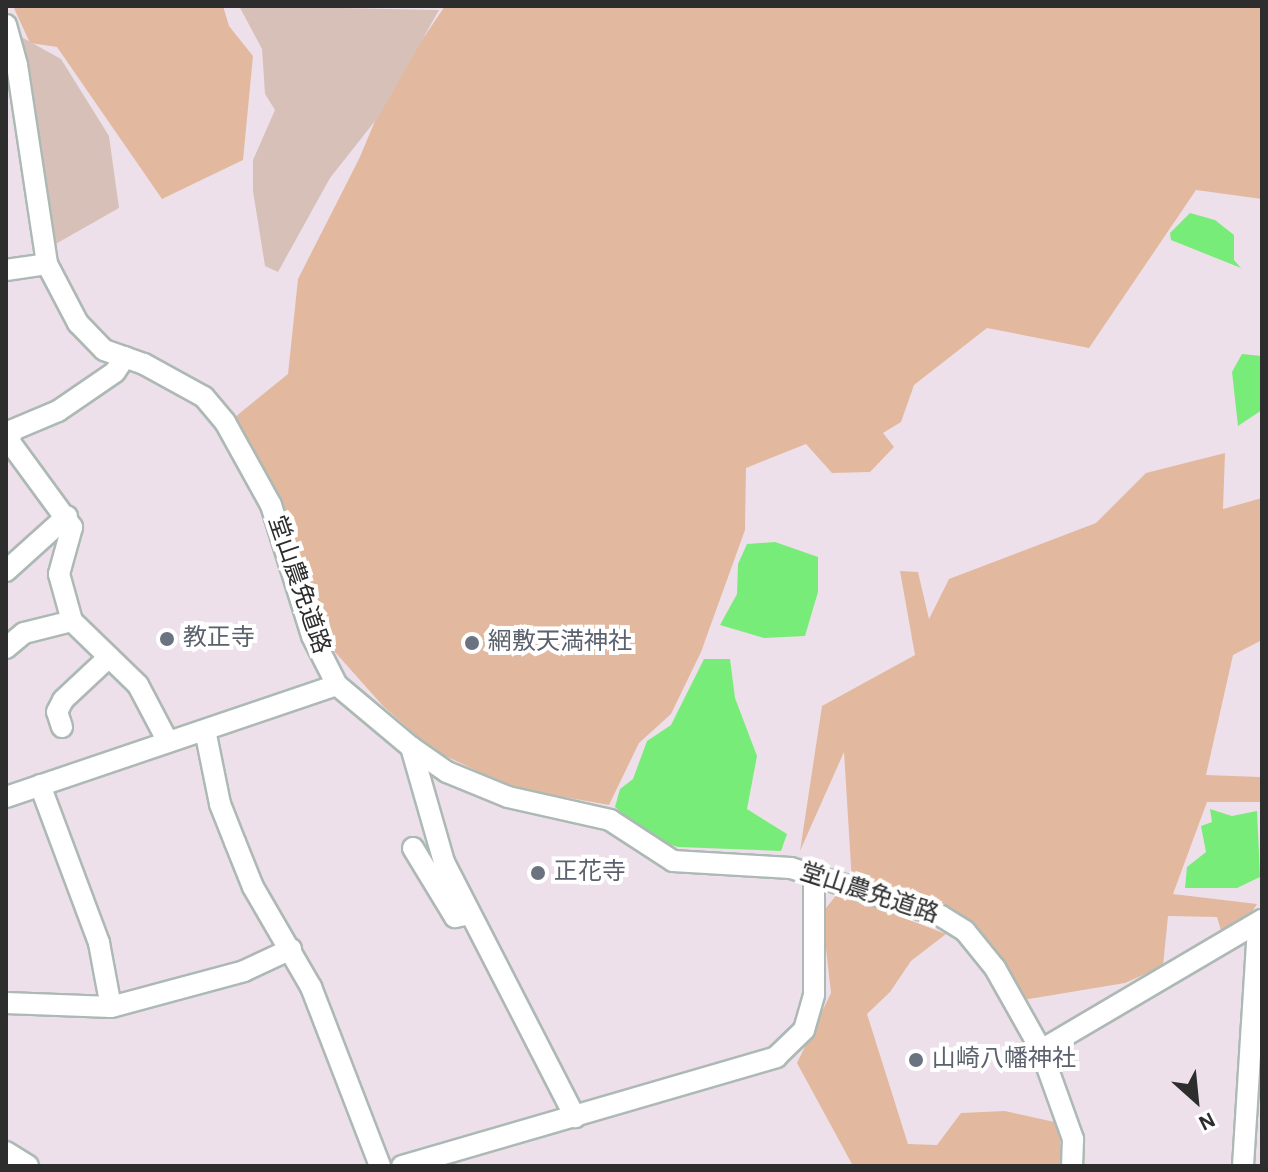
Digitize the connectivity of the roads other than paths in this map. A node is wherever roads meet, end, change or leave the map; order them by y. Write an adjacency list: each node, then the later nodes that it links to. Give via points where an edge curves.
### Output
1 (6, 25): 2 (street, 堂山農免道路, via 17,65)
2 (47, 264): 3 (street); 4 (street, 堂山農免道路, via 88,336 104,350)
3 (6, 270)
4 (125, 357): 5 (street, via 115,372 58,411 13,430 9,441 34,482); 10 (street, 堂山農免道路, via 204,397 231,432 271,505 312,636)
5 (67, 516): 6 (street); 7 (street, via 72,527 59,574)
6 (6, 571)
7 (72, 621): 8 (street, via 24,633); 9 (street)
8 (6, 648)
9 (109, 657): 11 (street, via 63,700 57,712); 13 (street, via 138,685)
10 (337, 685): 12 (street); 14 (street, 堂山農免道路)
11 (62, 727)
12 (205, 730): 13 (street); 21 (street, via 230,829 253,887)
13 (168, 742): 15 (street)
14 (411, 747): 18 (street, 堂山農免道路, via 447,772 508,797 610,820 673,861 791,868); 19 (street, via 444,862)
15 (40, 785): 16 (street); 23 (street, via 99,943)
16 (6, 797)
17 (413, 848): 19 (street, via 455,917)
18 (814, 875): 24 (street, 堂山農免道路, via 941,916 965,931 995,968); 25 (street, via 814,994 804,1030 776,1057)
19 (470, 914): 25 (street)
20 (1260, 922): 24 (street); 31 (street)
21 (291, 949): 23 (street, via 244,971); 28 (street, via 311,987)
22 (6, 1003): 23 (street)
23 (111, 1007)
24 (1041, 1050): 30 (street, 堂山農免道路, via 1073,1139)
25 (575, 1117): 29 (street)
26 (6, 1152): 27 (street)
27 (28, 1166)
28 (380, 1166)
29 (402, 1166)
30 (1072, 1166)
31 (1243, 1166)

